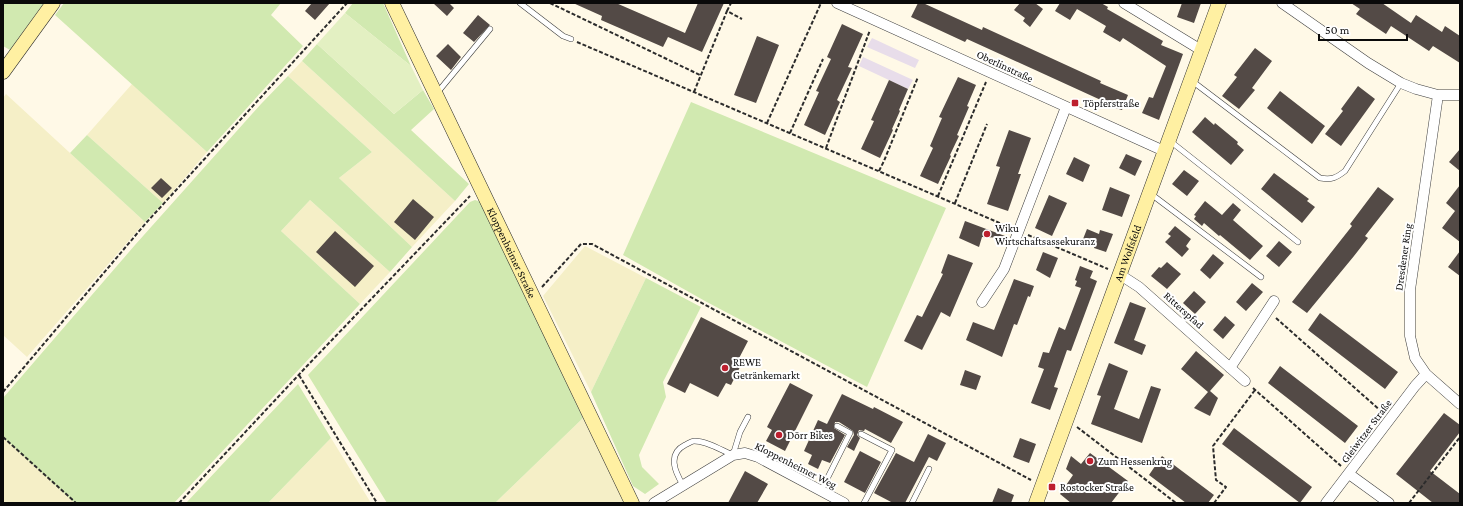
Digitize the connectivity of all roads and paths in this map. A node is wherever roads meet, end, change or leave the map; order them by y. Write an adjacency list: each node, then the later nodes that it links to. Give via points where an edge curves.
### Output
1 (53, 3): 19 (street)
2 (347, 3): 53 (path, via 146,223)
3 (392, 3): 26 (street, Kloppenheimer Straße)
4 (520, 3): 16 (lane, via 563,36)
5 (550, 3): 21 (path)
6 (731, 3): 12 (path)
7 (822, 3): 30 (path)
8 (1124, 3): 17 (street)
9 (1218, 3): 17 (street, Am Wolfsfeld)
10 (1282, 3): 24 (street)
11 (842, 4): 14 (street, Oberlinstraße)
12 (727, 11): 13 (path); 21 (path)
13 (742, 19)
14 (874, 19): 20 (street, Oberlinstraße); 34 (path)
15 (490, 29): 26 (lane)
16 (571, 39): 25 (path)
17 (1201, 50): 23 (street, Am Wolfsfeld)
18 (823, 59): 32 (path)
19 (3, 72)
20 (991, 72): 29 (street, Oberlinstraße); 38 (path)
21 (700, 75): 25 (path)
22 (918, 77): 35 (path)
23 (1190, 79): 24 (lane, via 1320,178 1330,180 1345,171); 33 (street, Am Wolfsfeld)
24 (1401, 83): 27 (street, via 1416,90)
25 (694, 92): 30 (path)
26 (436, 94): 36 (street, Kloppenheimer Straße)
27 (1438, 95): 28 (street); 49 (street, Dresdener Ring, via 1410,290 1410,336 1415,358)
28 (1460, 96)
29 (1066, 107): 33 (street, Oberlinstraße); 40 (street)
30 (767, 123): 32 (path)
31 (987, 124): 39 (path)
32 (790, 133): 34 (path)
33 (1166, 145): 37 (street, Am Wolfsfeld); 41 (lane)
34 (826, 148): 35 (path)
35 (879, 171): 38 (path)
36 (480, 185): 44 (street, Kloppenheimer Straße); 50 (path)
37 (1149, 192): 42 (street, Am Wolfsfeld); 43 (lane)
38 (938, 196): 39 (path)
39 (954, 203): 40 (path)
40 (1019, 232): 42 (path); 46 (street, via 1004,269)
41 (1298, 242)
42 (1119, 274): 48 (street, Ritterspfad, via 1139,287); 57 (street, Am Wolfsfeld)
43 (1261, 277)
44 (534, 297): 66 (path, via 581,244 592,244); 71 (street, Kloppenheimer Straße)
45 (1274, 301): 47 (street)
46 (982, 302)
47 (1267, 311): 48 (street); 56 (path)
48 (1230, 368): 51 (street, Ritterspfad)
49 (1426, 374): 54 (street, Dresdener Ring); 56 (street, Gleiwitzer Straße)
50 (299, 375): 69 (path); 70 (path)
51 (1245, 381): 52 (path)
52 (1255, 390): 64 (path); 78 (path, via 1213,446 1216,480 1226,487)
53 (3, 392)
54 (1460, 404)
55 (748, 417): 62 (lane)
56 (1390, 419): 64 (street, Gleiwitzer Straße)
57 (1066, 420): 66 (street, Am Wolfsfeld); 77 (path)
58 (836, 426): 67 (lane, via 850,433)
59 (861, 434): 74 (lane, via 892,450)
60 (3, 437): 68 (path)
61 (1460, 437): 81 (path)
62 (733, 455): 65 (street); 65 (lane, via 693,441 680,447 673,460 675,472); 67 (street, Kloppenheimer Weg, via 749,454)
63 (929, 469): 75 (lane)
64 (1349, 474): 79 (street, Gleiwitzer Straße); 80 (street)
65 (683, 485): 72 (street)
66 (1042, 485): 76 (street, Am Wolfsfeld)
67 (821, 491): 73 (street, Kloppenheimer Weg)
68 (76, 503)
69 (179, 503)
70 (377, 503)
71 (632, 503)
72 (654, 503)
73 (844, 503)
74 (864, 503)
75 (912, 503)
76 (1036, 503)
77 (1176, 503)
78 (1214, 503)
79 (1326, 503)
80 (1389, 503)
81 (1409, 503)

